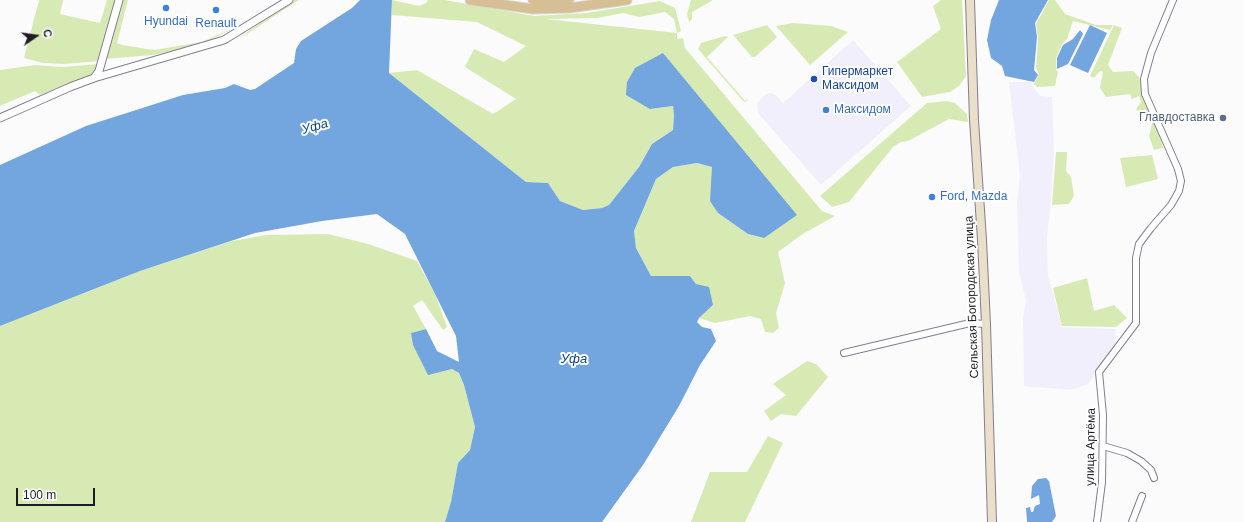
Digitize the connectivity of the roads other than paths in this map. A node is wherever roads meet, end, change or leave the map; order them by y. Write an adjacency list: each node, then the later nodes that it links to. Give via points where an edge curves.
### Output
1 (119, 0): 9 (street, via 100,72)
2 (289, 0): 9 (street, via 224,40)
3 (470, 0): 6 (main road, via 533,9 569,8)
4 (533, 0): 5 (main road)
5 (569, 0)
6 (627, 0)
7 (970, 0): 11 (main road, Сельская Богородская улица)
8 (1173, 0): 13 (street, улица Артёма, via 1151,53 1144,79 1145,94 1181,180 1179,191 1171,205 1139,244 1136,258 1136,323 1099,372)
9 (94, 78): 10 (street)
10 (0, 118)
11 (986, 324): 12 (street, via 970,323); 16 (main road, Сельская Богородская улица)
12 (844, 353)
13 (1103, 446): 14 (street, via 1127,453 1141,461); 17 (street, улица Артёма)
14 (1154, 478)
15 (1142, 496): 18 (street)
16 (992, 522)
17 (1097, 522)
18 (1132, 522)

